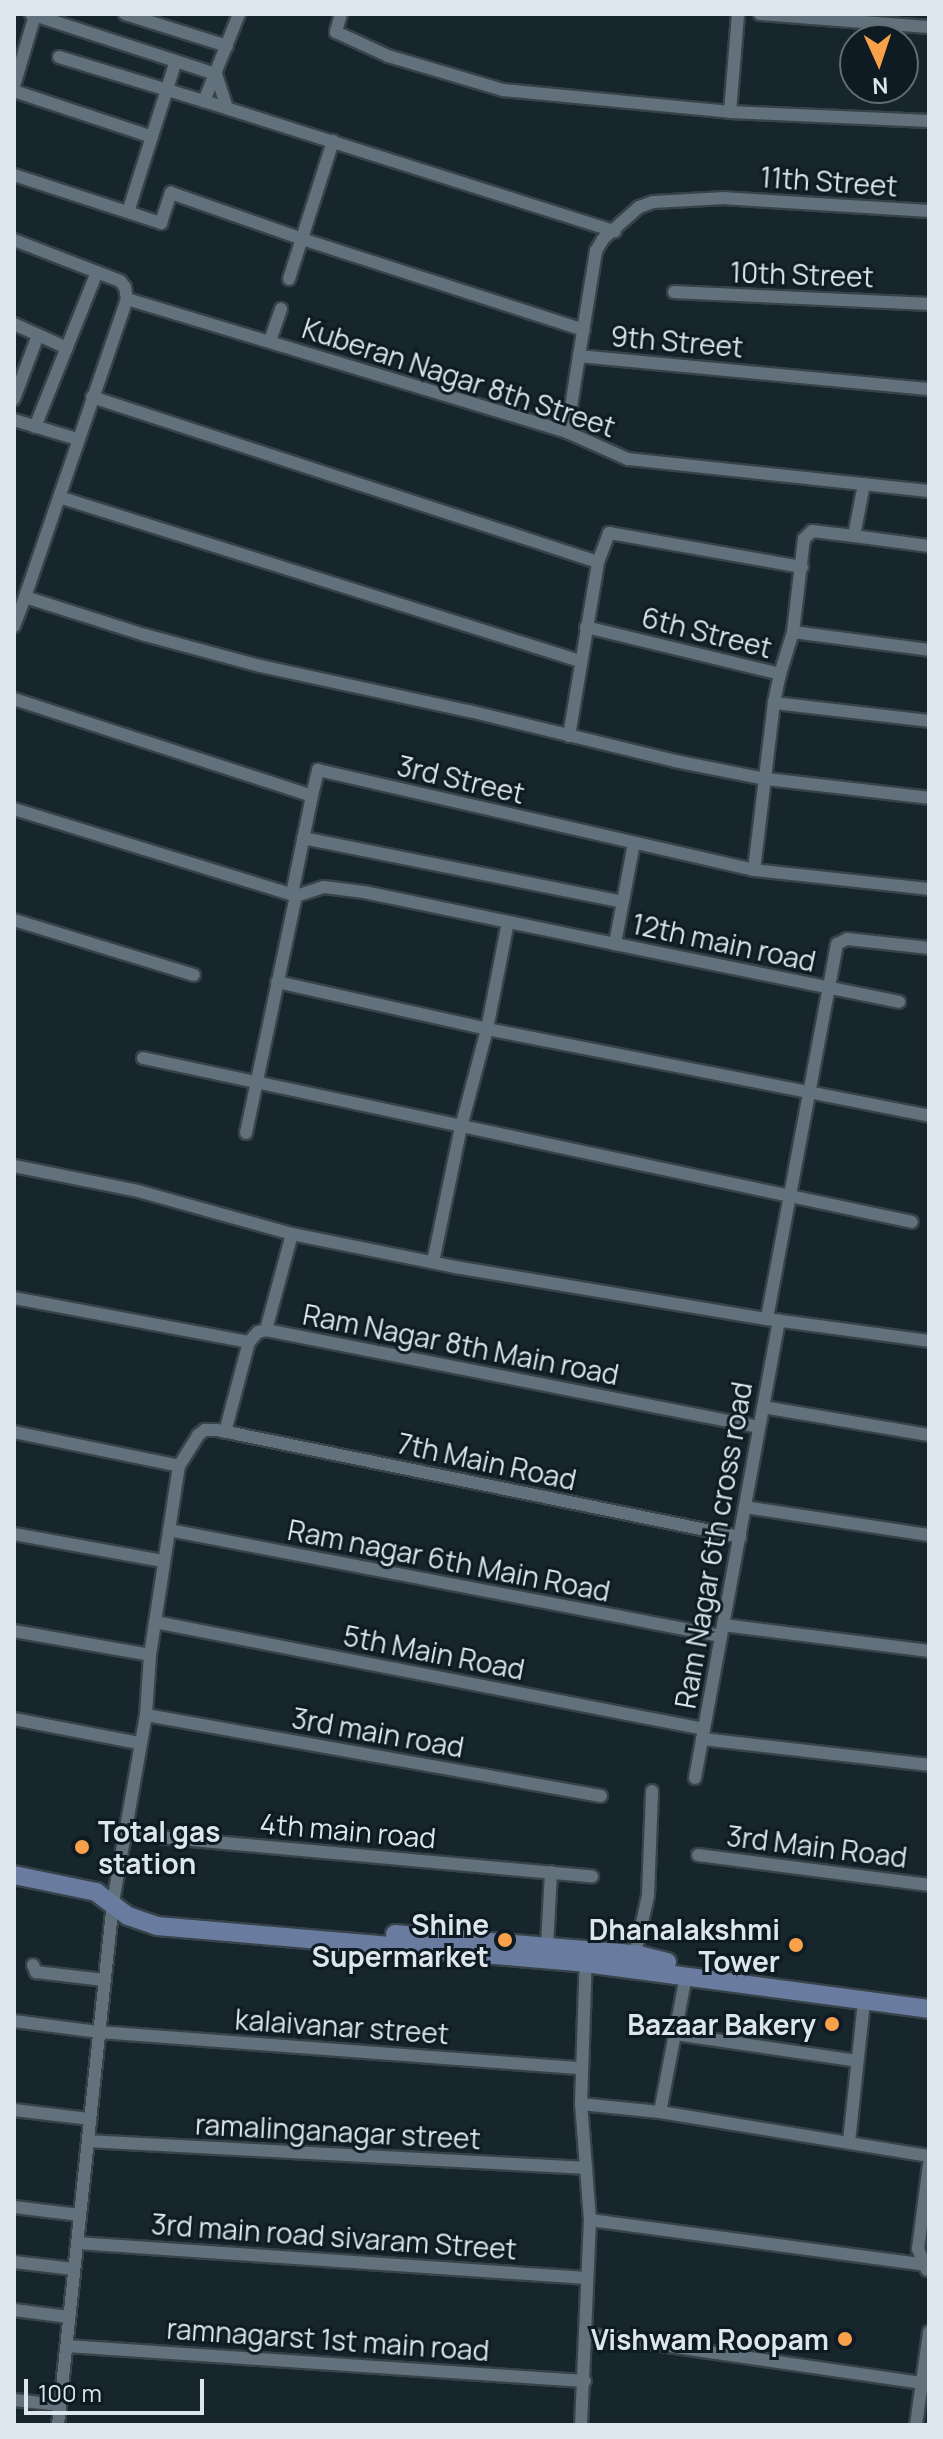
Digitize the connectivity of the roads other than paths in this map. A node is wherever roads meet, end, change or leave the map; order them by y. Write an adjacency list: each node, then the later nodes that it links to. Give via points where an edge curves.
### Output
1 (125, 14): 9 (street)
2 (239, 14): 9 (street)
3 (341, 14): 17 (street, via 336,32 388,56 503,90)
4 (738, 14): 17 (street)
5 (760, 14): 8 (street)
6 (33, 15): 7 (street); 13 (street)
7 (65, 19): 11 (street)
8 (929, 27)
9 (227, 46): 12 (street)
10 (59, 57): 14 (street)
11 (176, 61): 12 (street); 14 (street)
12 (216, 74): 15 (street); 16 (street)
13 (14, 88): 19 (street)
14 (167, 90): 15 (street); 19 (street)
15 (204, 101): 16 (street)
16 (227, 108): 20 (street)
17 (730, 112): 18 (street)
18 (929, 121)
19 (152, 137): 24 (street)
20 (333, 141): 25 (street); 26 (street)
21 (14, 175): 24 (street)
22 (725, 198): 23 (street, 11th Street); 25 (street, 9th Street, via 653,202 630,211)
23 (929, 211)
24 (128, 212): 26 (street, via 161,223 171,193)
25 (615, 231): 35 (street, 9th Street, via 596,251)
26 (302, 239): 29 (street); 35 (street)
27 (14, 240): 28 (street)
28 (97, 272): 31 (street, via 120,281); 38 (street)
29 (289, 279)
30 (674, 292): 32 (street, 10th Street)
31 (127, 299): 37 (street, Kuberan Nagar 8th Street); 42 (street)
32 (929, 304)
33 (281, 309): 37 (street)
34 (14, 324): 36 (street)
35 (584, 330): 39 (street, 9th Street)
36 (38, 335): 38 (street); 41 (street)
37 (270, 341): 45 (street, Kuberan Nagar 8th Street)
38 (67, 348): 44 (street)
39 (579, 356): 40 (street, 9th Street); 45 (street)
40 (929, 389)
41 (15, 392)
42 (92, 397): 46 (street); 52 (street)
43 (14, 420): 44 (street)
44 (35, 427): 46 (street)
45 (567, 432): 47 (street, Kuberan Nagar 8th Street, via 628,459)
46 (77, 439): 49 (street)
47 (864, 484): 48 (street, Kuberan Nagar 8th Street); 50 (street)
48 (929, 491)
49 (59, 497): 54 (street); 59 (street)
50 (854, 536): 51 (street); 53 (street, via 812,531 807,534)
51 (929, 546)
52 (598, 562): 53 (street, via 605,538 614,532); 56 (street)
53 (802, 567): 57 (street)
54 (25, 597): 55 (street); 64 (street, via 260,666)
55 (14, 626)
56 (586, 627): 59 (street); 60 (street, 6th Street)
57 (793, 632): 58 (street, 6th Street); 60 (street, 6th Street)
58 (929, 650)
59 (580, 661): 64 (street)
60 (780, 674): 62 (street)
61 (14, 699): 66 (street)
62 (774, 703): 63 (street); 65 (street)
63 (929, 721)
64 (569, 736): 65 (street)
65 (766, 779): 67 (street); 71 (street)
66 (312, 796): 69 (street); 70 (street, 3rd Street, via 318,770)
67 (929, 798)
68 (14, 809): 73 (street)
69 (303, 838): 73 (street); 74 (street)
70 (634, 843): 71 (street, 3rd Street); 74 (street, 12th main road)
71 (754, 870): 72 (street, 3rd Street)
72 (929, 889)
73 (294, 895): 76 (street, via 324,887 364,892); 80 (street)
74 (623, 902): 77 (street, 12th main road)
75 (14, 920): 79 (street)
76 (508, 922): 77 (street); 83 (street)
77 (615, 944): 81 (street, 12th main road)
78 (929, 948): 81 (street, Ram Nagar 6th cross road, via 841,941)
79 (194, 975)
80 (277, 982): 83 (street); 85 (street)
81 (829, 990): 82 (street, 12th main road); 86 (street, Ram Nagar 6th cross road)
82 (899, 1002)
83 (487, 1029): 86 (street); 88 (street)
84 (143, 1058): 85 (street)
85 (254, 1081): 88 (street); 89 (street)
86 (811, 1092): 87 (street); 91 (street, Ram Nagar 6th cross road)
87 (929, 1116)
88 (461, 1127): 91 (street); 94 (street)
89 (246, 1133)
90 (14, 1166): 93 (street, via 138,1191)
91 (790, 1198): 92 (street); 96 (street, Ram Nagar 6th cross road)
92 (912, 1222)
93 (292, 1234): 94 (street); 97 (street)
94 (433, 1262): 96 (street)
95 (14, 1298): 99 (street)
96 (773, 1320): 98 (street); 100 (street, Ram Nagar 6th cross road)
97 (266, 1330): 99 (street, Ram Nagar 8th Main road); 101 (street, Ram Nagar 8th Main road)
98 (929, 1341)
99 (249, 1342): 103 (street)
100 (763, 1407): 101 (street, Ram Nagar 6th cross road); 104 (street)
101 (759, 1427): 106 (street, Ram Nagar 6th cross road)
102 (14, 1432): 105 (street)
103 (225, 1432): 105 (street, via 202,1432); 110 (street, 7th Main Road)
104 (929, 1435)
105 (179, 1466): 107 (street)
106 (745, 1507): 109 (street); 110 (street, Ram Nagar 6th cross road)
107 (169, 1530): 111 (street); 113 (street, Ram nagar 6th Main Road)
108 (14, 1534): 111 (street)
109 (929, 1535)
110 (740, 1537): 113 (street, Ram Nagar 6th cross road)
111 (163, 1561): 112 (street)
112 (155, 1622): 116 (street); 119 (street, 5th Main Road)
113 (722, 1630): 115 (street); 119 (street, Ram Nagar 6th cross road)
114 (14, 1631): 116 (street)
115 (929, 1651)
116 (150, 1655): 117 (street)
117 (146, 1715): 120 (street); 124 (street, 3rd main road)
118 (14, 1719): 120 (street)
119 (703, 1734): 121 (street, 5th Main Road); 122 (street, Ram Nagar 6th cross road)
120 (139, 1743): 125 (street)
121 (929, 1765)
122 (695, 1778)
123 (652, 1791): 133 (street, via 648,1896)
124 (601, 1796)
125 (126, 1834): 127 (street, 4th main road); 131 (street)
126 (698, 1855): 130 (street, 3rd Main Road)
127 (551, 1872): 129 (street, 4th main road); 132 (street)
128 (14, 1875): 131 (main road, via 73,1885)
129 (592, 1876)
130 (929, 1885)
131 (118, 1906): 132 (main road, via 178,1918); 134 (main road, via 138,1920 179,1929); 137 (street)
132 (547, 1946): 134 (main road)
133 (635, 1954): 134 (main road); 139 (main road, via 920,1996)
134 (586, 1956): 136 (main road); 145 (street)
135 (33, 1965): 137 (street, via 36,1972)
136 (686, 1976): 138 (main road); 143 (street)
137 (104, 1980): 142 (street)
138 (864, 2001): 140 (main road); 144 (street)
139 (929, 2002)
140 (929, 2009)
141 (14, 2021): 142 (street, kalaivanar street)
142 (99, 2032): 145 (street, kalaivanar street); 149 (street)
143 (675, 2034): 144 (street); 148 (street)
144 (857, 2061): 151 (street)
145 (581, 2068): 146 (street)
146 (581, 2104): 148 (street); 154 (street)
147 (14, 2110): 149 (street)
148 (660, 2112): 151 (street)
149 (90, 2119): 150 (street)
150 (88, 2141): 154 (street, ramalinganagar street); 156 (street)
151 (849, 2142): 152 (street)
152 (929, 2156)
153 (929, 2164): 160 (street, via 918,2249)
154 (586, 2168): 157 (street)
155 (14, 2207): 156 (street)
156 (80, 2215): 158 (street)
157 (590, 2220): 160 (street); 162 (street)
158 (77, 2243): 161 (street); 162 (street, 3rd main road sivaram Street)
159 (14, 2262): 161 (street)
160 (927, 2268)
161 (74, 2269): 164 (street)
162 (587, 2278): 166 (street)
163 (14, 2310): 164 (street)
164 (69, 2317): 167 (street)
165 (929, 2332): 169 (street)
166 (586, 2334): 168 (street); 169 (street)
167 (67, 2346): 168 (street, ramnagarst 1st main road); 171 (street)
168 (585, 2381): 173 (street)
169 (925, 2383): 174 (street)
170 (14, 2400): 171 (street)
171 (60, 2405): 172 (street)
172 (58, 2425)
173 (581, 2425)
174 (916, 2425)

